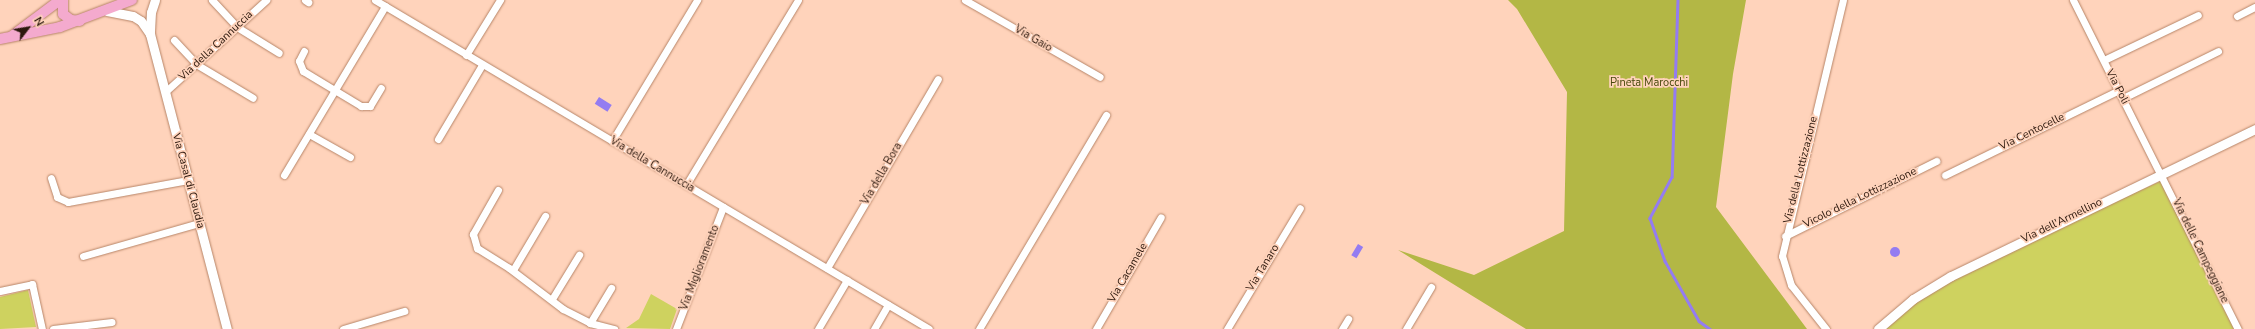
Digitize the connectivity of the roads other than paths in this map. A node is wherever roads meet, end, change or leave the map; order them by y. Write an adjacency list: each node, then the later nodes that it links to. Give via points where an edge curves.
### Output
1 (61, 0): 18 (main road, via 61,9 66,16 74,21); 21 (main road)
2 (132, 0): 15 (main road)
3 (155, 0): 20 (street, Via Casal di Claudia, via 151,12)
4 (212, 0): 19 (street)
5 (266, 0): 19 (street, Via della Cannuccia)
6 (374, 0): 13 (street, Via della Cannuccia)
7 (500, 0): 27 (street)
8 (697, 0): 43 (street)
9 (798, 0): 51 (street)
10 (965, 0): 31 (street, Via Gaio)
11 (1843, 0): 58 (street, Via della Lottizzazione)
12 (2073, 0): 28 (street, Via Poli)
13 (385, 6): 27 (street, Via della Cannuccia); 34 (street)
14 (2255, 7): 17 (street)
15 (107, 11): 18 (main road); 20 (street, Via Casal di Claudia, via 133,16)
16 (2198, 15): 28 (street)
17 (2237, 16)
18 (84, 20): 21 (main road, via 42,32)
19 (237, 27): 26 (street); 29 (street, Via della Cannuccia)
20 (150, 34): 36 (street, Via Casal di Claudia)
21 (10, 37): 22 (main road)
22 (0, 39)
23 (174, 40): 29 (street)
24 (304, 51): 34 (street, via 298,61 301,70)
25 (2218, 51): 38 (street)
26 (279, 53)
27 (466, 55): 30 (street, Via della Cannuccia)
28 (2104, 60): 35 (street, Via Poli)
29 (196, 64): 36 (street, Via della Cannuccia); 37 (street)
30 (482, 65): 42 (street); 43 (street, Via della Cannuccia)
31 (1100, 77)
32 (938, 79): 61 (street, Via della Bora)
33 (382, 88): 34 (street, via 372,103 365,107)
34 (335, 90): 41 (street)
35 (2119, 90): 38 (street, Via Poli); 47 (street, Via Centocelle)
36 (165, 92): 50 (street, Via Casal di Claudia)
37 (253, 98)
38 (2123, 98): 46 (street, Via Poli)
39 (1106, 115): 82 (street)
40 (2255, 129): 46 (street, Via dell'Armellino)
41 (309, 134): 44 (street); 48 (street)
42 (438, 139)
43 (612, 142): 51 (street, Via della Cannuccia)
44 (350, 156)
45 (1936, 161): 58 (street, Vicolo della Lottizzazione)
46 (2162, 173): 88 (street, Via dell'Armellino, via 1950,276 1913,300); 89 (street, Via delle Campeggiane)
47 (1946, 175)
48 (284, 176)
49 (51, 178): 50 (street, via 57,197 68,202)
50 (188, 180): 57 (street, Via Casal di Claudia)
51 (686, 185): 53 (street, Via della Cannuccia)
52 (498, 190): 62 (street, via 474,231 473,240 478,250)
53 (723, 207): 61 (street, Via della Cannuccia); 78 (street, Via Miglioramento)
54 (1300, 208): 84 (street, Via Tanaro)
55 (545, 216): 62 (street)
56 (1162, 217): 83 (street, Via Cacamele)
57 (199, 223): 60 (street); 75 (street, Via Casal di Claudia)
58 (1785, 236): 87 (street, Via della Lottizzazione, via 1782,256 1787,277)
59 (579, 255): 67 (street)
60 (84, 256)
61 (827, 268): 63 (street, Via della Cannuccia)
62 (513, 270): 67 (street, via 532,288)
63 (847, 280): 68 (street, Via della Cannuccia); 79 (street)
64 (1431, 287): 86 (street)
65 (611, 288): 72 (street)
66 (0, 291): 73 (street, via 32,284)
67 (552, 299): 72 (street, via 563,309)
68 (888, 305): 80 (street); 81 (street, Via della Cannuccia)
69 (404, 311): 76 (street)
70 (1348, 319): 85 (street)
71 (112, 322): 74 (street)
72 (590, 323): 77 (street)
73 (42, 329)
74 (54, 329)
75 (226, 329)
76 (343, 329)
77 (614, 329)
78 (676, 329)
79 (818, 329)
80 (874, 329)
81 (929, 329)
82 (978, 329)
83 (1096, 329)
84 (1227, 329)
85 (1342, 329)
86 (1406, 329)
87 (1826, 329)
88 (1878, 329)
89 (2238, 329)

